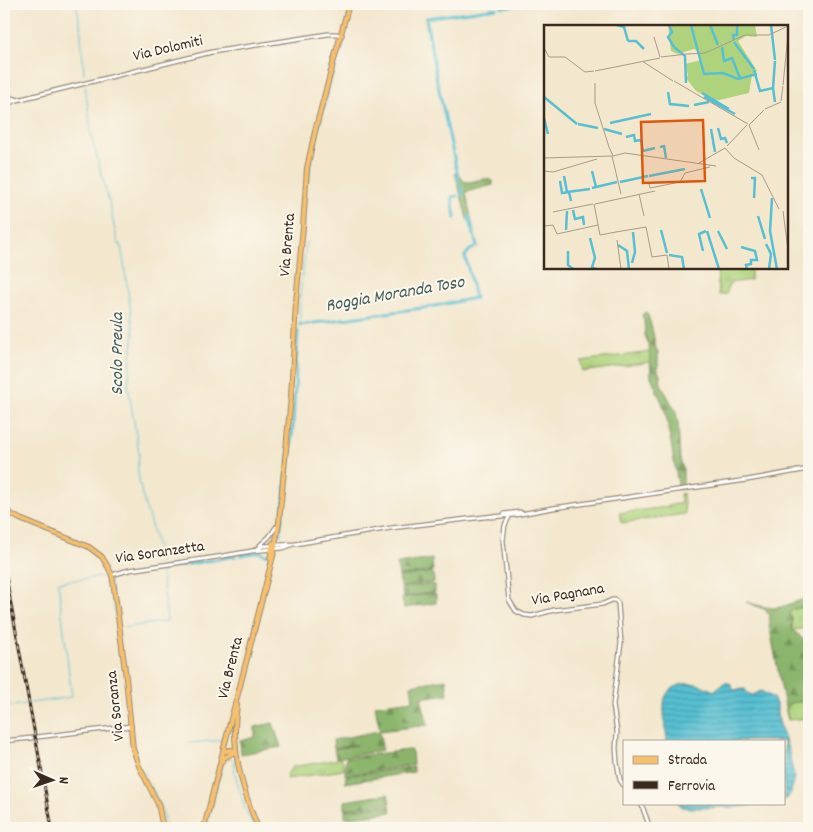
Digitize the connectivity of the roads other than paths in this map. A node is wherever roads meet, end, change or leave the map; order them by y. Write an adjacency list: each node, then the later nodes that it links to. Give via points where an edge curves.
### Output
1 (349, 4): 2 (main road, Via Brenta)
2 (342, 35): 4 (street, Via Dolomiti, via 328,34 212,52); 7 (main road, Via Brenta, via 307,168)
3 (4, 99): 4 (street)
4 (16, 100): 5 (street, Via Dolomiti)
5 (4, 104)
6 (809, 469): 9 (street)
7 (281, 493): 11 (main road, Via Brenta); 13 (main road, Via Brenta)
8 (4, 507): 21 (main road, Via Soranzetta, via 20,519 92,549 102,557)
9 (529, 512): 10 (street); 10 (street)
10 (507, 516): 15 (street); 33 (street, Via Pagnana, via 502,540 507,590 516,611 532,616 612,600 617,602 621,643 613,705 617,762)
11 (276, 521): 12 (main road, Via Brenta); 17 (main road)
12 (276, 527): 16 (street); 17 (main road, Via Brenta)
13 (276, 537): 14 (street); 17 (main road, Via Brenta)
14 (283, 544): 15 (street); 17 (street)
15 (295, 544): 17 (street)
16 (258, 547): 17 (street, Via Soranzetta); 19 (street, Via Soranzetta)
17 (274, 547): 18 (street, Via Soranzetta); 20 (main road, Via Brenta); 22 (main road, Via Brenta)
18 (264, 550): 19 (street, Via Soranzetta); 20 (street)
19 (252, 551): 21 (street, Via Soranzetta)
20 (270, 557): 22 (main road, Via Brenta)
21 (112, 575): 24 (main road, Via Soranza)
22 (264, 590): 23 (main road, Via Brenta)
23 (240, 686): 28 (main road, via 235,718); 29 (main road, Via Brenta)
24 (131, 726): 25 (street); 35 (main road, Via Soranza, via 135,758 158,804)
25 (37, 737)
26 (32, 738): 27 (street)
27 (4, 741)
28 (236, 751): 29 (main road); 30 (main road); 32 (main road)
29 (223, 752): 31 (main road, Via Brenta)
30 (228, 756): 31 (main road); 32 (main road)
31 (220, 764): 36 (main road, Via Brenta)
32 (238, 767): 37 (main road)
33 (623, 784)
34 (640, 804): 38 (street)
35 (163, 828)
36 (204, 828)
37 (258, 828)
38 (650, 828)

